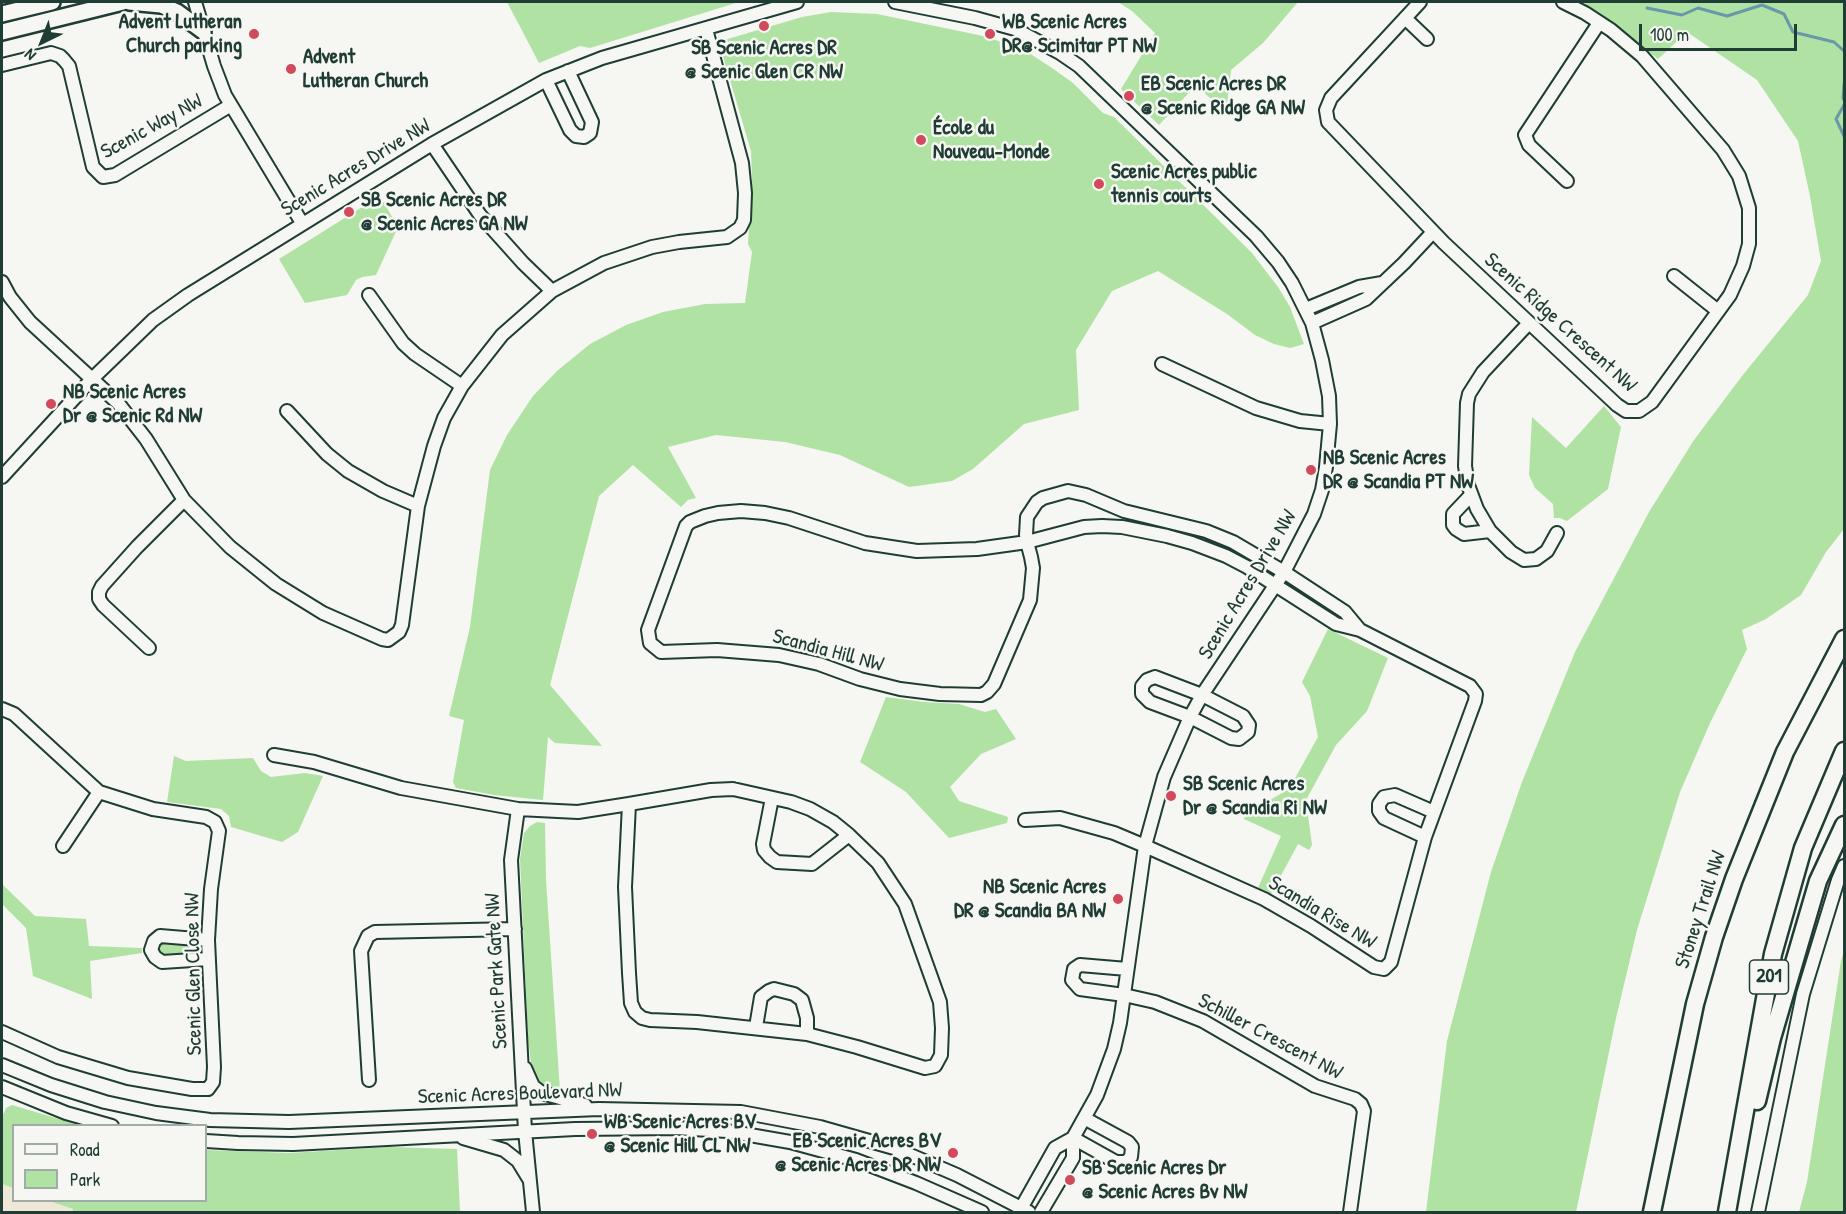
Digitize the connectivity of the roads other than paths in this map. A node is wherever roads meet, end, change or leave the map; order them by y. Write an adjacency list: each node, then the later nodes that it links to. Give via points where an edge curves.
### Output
1 (52, 2): 11 (main road)
2 (123, 2): 16 (main road)
3 (129, 2): 15 (main road, via 160,5)
4 (195, 2): 15 (street)
5 (797, 2): 14 (street, Scenic Acres Drive NW)
6 (895, 2): 9 (street, Scenic Acres Drive NW)
7 (1420, 2): 12 (street, Scenic Ridge Crescent NW)
8 (1563, 2): 13 (street, Scenic Ridge Crescent NW)
9 (933, 5): 10 (street, Scenic Acres Drive NW)
10 (950, 7): 31 (street, Scenic Acres Drive NW, via 1015,29 1079,66 1256,236 1292,283)
11 (2, 14)
12 (1405, 18): 17 (street); 25 (street, Scenic Ridge Crescent NW, via 1331,98 1326,115 1333,128)
13 (1599, 23): 23 (street, via 1526,135 1529,145); 32 (street, Scenic Ridge Crescent NW, via 1642,56 1724,150 1739,176 1749,208 1749,244 1730,295)
14 (706, 28): 19 (street, Scenic Acres Drive NW); 29 (street, via 742,163 745,211 740,228 727,237 679,242 625,255)
15 (203, 31): 21 (street)
16 (2, 32)
17 (1426, 39)
18 (2, 65): 21 (street, Scenic Way NW, via 51,53 64,60 69,66 93,167 103,177 115,175)
19 (568, 72): 20 (street, Scenic Acres Drive NW); 20 (street, via 592,123 590,133 584,137 570,130)
20 (546, 80): 22 (street, Scenic Acres Drive NW)
21 (231, 105): 24 (street)
22 (432, 144): 24 (street, Scenic Acres Drive NW); 29 (street, via 480,215)
23 (1567, 181)
24 (303, 223): 36 (street, Scenic Acres Drive NW, via 170,307)
25 (1433, 232): 28 (street); 33 (street, Scenic Ridge Crescent NW)
26 (1674, 276): 32 (street)
27 (2, 282): 36 (street, via 30,322)
28 (1382, 283): 31 (street, via 1359,287); 34 (street, via 1366,299)
29 (552, 291): 37 (street, via 502,335)
30 (369, 295): 37 (street, via 403,343)
31 (1306, 309): 34 (street, Scenic Acres Drive NW)
32 (1718, 311): 33 (street, Scenic Ridge Crescent NW, via 1649,406 1632,412 1617,405)
33 (1529, 322): 41 (street, via 1483,372 1469,394 1465,466)
34 (1312, 323): 39 (street, Scenic Acres Drive NW, via 1326,381)
35 (1162, 364): 39 (street, via 1256,408 1300,421)
36 (92, 379): 40 (street, Scenic Acres Drive NW); 42 (street, via 118,403 146,439)
37 (462, 386): 43 (street, via 444,418)
38 (287, 411): 43 (street, via 348,471)
39 (1330, 424): 49 (street, Scenic Acres Drive NW, via 1322,489 1314,514)
40 (2, 477)
41 (1471, 495): 46 (street); 46 (street, via 1453,514 1453,525 1464,534)
42 (183, 500): 43 (street, via 230,547 276,584 323,613 388,640 402,625); 53 (street, via 99,592 103,605)
43 (418, 506)
44 (1145, 516): 45 (street); 48 (street, Scandia Hill NW, via 1077,492 1057,493 1037,502 1030,511); 49 (street, Scandia Hill NW, via 1206,531 1251,551)
45 (1142, 531): 48 (street, Scandia Hill NW, via 1084,527); 50 (street, Scandia Hill NW, via 1211,549)
46 (1490, 531): 47 (street, via 1518,557 1530,560 1547,551)
47 (1557, 533)
48 (1027, 542): 48 (street, Scandia Hill NW, via 1033,567 1030,600 994,684 981,695 891,687 779,655 717,650 661,652 648,639 649,626 686,526 705,516 741,511 765,513 865,543 917,551)
49 (1284, 572): 50 (street, Scenic Acres Drive NW); 51 (street, Scandia Rise NW, via 1345,612)
50 (1275, 585): 51 (street, Scandia Rise NW, via 1336,624); 54 (street, Scenic Acres Drive NW)
51 (1360, 630): 63 (street, Scandia Rise NW, via 1470,686 1476,694)
52 (1845, 639): 93 (highway, Stoney Trail NW, via 1785,752 1714,937 1695,1004)
53 (149, 648)
54 (1202, 695): 56 (street, Scenic Acres Drive NW); 56 (street, via 1155,677 1144,683 1146,700); 56 (street, via 1246,718 1248,732 1235,739)
55 (2, 709): 59 (street, Scenic Glen Close NW, via 14,714)
56 (1190, 717): 69 (street, Scenic Acres Drive NW, via 1164,777)
57 (1845, 751): 100 (highway, 201, via 1803,848 1773,954)
58 (274, 754): 62 (street, via 401,788)
59 (99, 792): 68 (street); 72 (street, Scenic Glen Close NW, via 153,809 206,816 215,822 219,831)
60 (772, 798): 61 (street, via 733,789); 66 (street, via 810,809); 66 (street, via 763,844 777,862 812,864)
61 (629, 804): 62 (street, via 578,812); 76 (street, via 625,887 632,1008 650,1020)
62 (518, 809): 71 (street, Scenic Park Gate NW, via 511,860)
63 (1434, 812): 67 (street, Scandia Rise NW); 67 (street, via 1395,795 1384,797 1379,804 1384,818)
64 (1025, 820): 69 (street, via 1060,818)
65 (1845, 825): 101 (highway, via 1818,881 1778,1017)
66 (849, 835): 78 (street, via 895,886 911,920 940,1002 941,1055 935,1066 926,1068)
67 (1425, 837): 69 (street, Scandia Rise NW, via 1391,963 1380,969 1264,899)
68 (63, 846)
69 (1145, 846): 74 (street, Scenic Acres Drive NW)
70 (1845, 866): 102 (street, via 1803,994)
71 (515, 928): 79 (street, Scenic Park Gate NW); 81 (street, via 375,932 368,936 361,951)
72 (208, 940): 73 (street, Scenic Glen Close NW); 73 (street, via 160,936 151,950 162,962)
73 (208, 959): 77 (street, Scenic Glen Close NW, via 214,1067 213,1082 205,1090 147,1082 73,1062)
74 (1127, 969): 75 (street, Scenic Acres Drive NW); 75 (street, Schiller Crescent NW, via 1084,964 1074,969 1072,976 1080,989)
75 (1124, 995): 85 (street, Scenic Acres Drive NW, via 1111,1058); 99 (street, Schiller Crescent NW, via 1155,1002 1203,1021 1315,1086 1360,1102 1364,1111)
76 (756, 1027): 78 (street); 78 (street, via 761,997 774,989 802,1000)
77 (2, 1032)
78 (807, 1035)
79 (522, 1059): 83 (street, via 530,1080 542,1093); 84 (street, Scenic Park Gate NW)
80 (2, 1066): 84 (street, Scenic Acres Boulevard NW, via 105,1102 210,1120 289,1122)
81 (369, 1080)
82 (2, 1088): 86 (street)
83 (599, 1109): 84 (street, Scenic Acres Boulevard NW); 94 (street, Scenic Acres Boulevard NW, via 741,1112 820,1127 894,1148 957,1175)
84 (524, 1112): 87 (street, Scenic Park Gate NW)
85 (1084, 1118): 89 (street, Scenic Acres Drive NW); 89 (street, via 1128,1142 1131,1157 1123,1163 1116,1162)
86 (109, 1124)
87 (525, 1131): 88 (street, Scenic Acres Boulevard NW); 91 (street, Scenic Park Gate NW); 92 (street, Scenic Acres Boulevard NW, via 728,1131 856,1160)
88 (455, 1135): 90 (street, Scenic Acres Boulevard NW, via 293,1144); 91 (street, via 504,1150 518,1161)
89 (1073, 1138): 94 (street, Scenic Acres Drive NW, via 1055,1148); 98 (street, Scenic Acres Drive NW, via 1072,1158)
90 (207, 1141)
91 (531, 1182): 95 (street, Scenic Park Gate NW)
92 (946, 1195): 96 (street); 97 (street, Scenic Acres Boulevard NW)
93 (1652, 1210)
94 (1023, 1211)
95 (533, 1212)
96 (967, 1212)
97 (982, 1212)
98 (1041, 1212)
99 (1350, 1212)
100 (1727, 1212)
101 (1732, 1212)
102 (1758, 1212)

